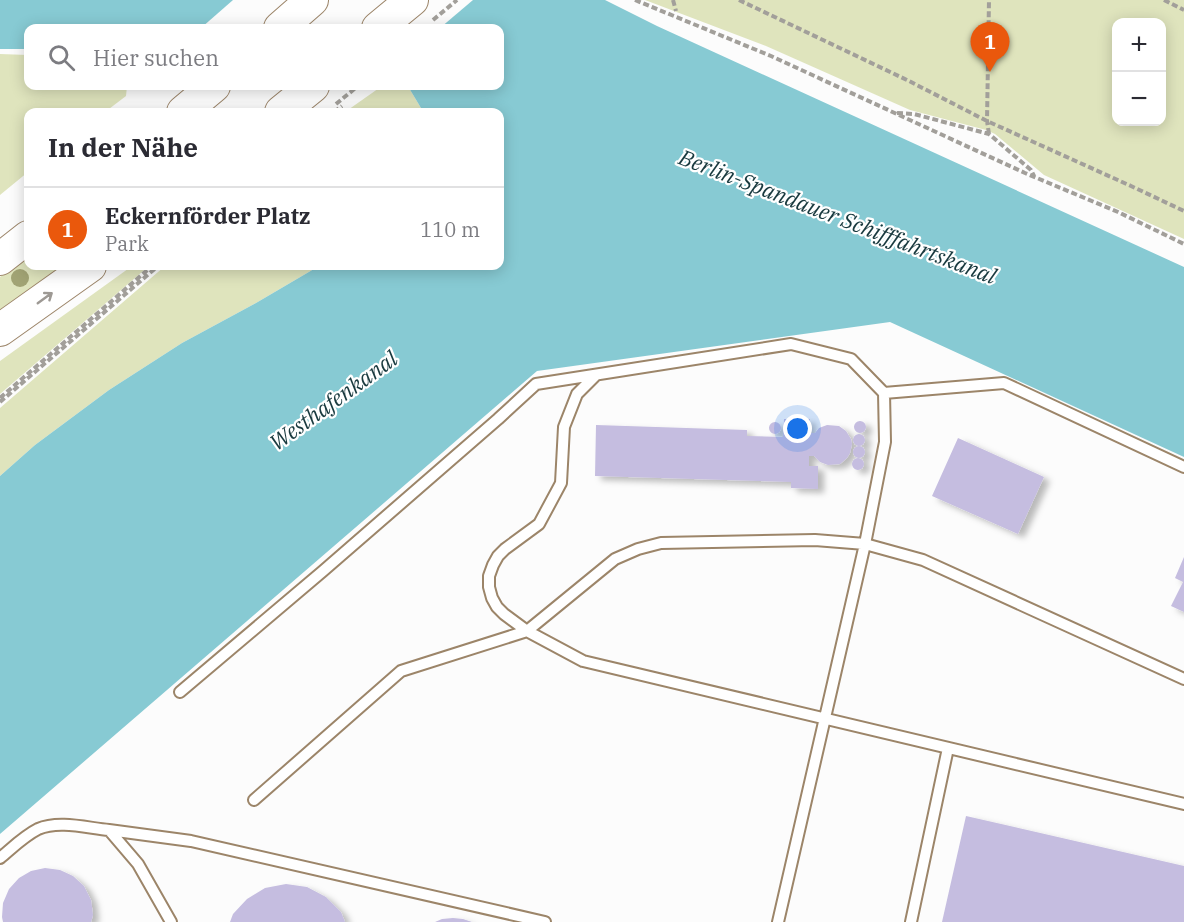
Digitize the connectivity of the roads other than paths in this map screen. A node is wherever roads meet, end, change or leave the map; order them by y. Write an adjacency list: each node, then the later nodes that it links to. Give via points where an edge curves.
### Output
1 (312, 0): 3 (main road)
2 (422, 11): 4 (main road)
3 (285, 24)
4 (388, 24)
5 (209, 90): 6 (main road)
6 (188, 108)
7 (24, 240): 8 (main road)
8 (0, 259)
9 (84, 270): 10 (main road, one-way to 9)
10 (0, 330)
11 (596, 375): 12 (lane, via 791,344 851,359); 15 (lane, via 577,394 564,427 561,483 556,493 539,524 498,556 489,576 497,607); 17 (lane, via 536,384)
12 (884, 393): 13 (lane, via 1004,383); 14 (lane, via 885,442)
13 (1184, 466)
14 (866, 544): 15 (lane, via 815,540 661,543 615,559); 16 (lane, via 923,560); 18 (lane)
15 (527, 631): 18 (lane, via 583,661); 20 (lane, via 401,671)
16 (1184, 679)
17 (180, 692)
18 (825, 719): 19 (lane); 26 (lane)
19 (948, 748): 21 (lane); 27 (lane)
20 (254, 800)
21 (1184, 804)
22 (109, 831): 23 (lane, via 53,825 27,836); 24 (lane, via 138,864); 25 (lane, via 192,841)
23 (0, 858)
24 (171, 922)
25 (545, 922)
26 (778, 922)
27 (911, 922)

